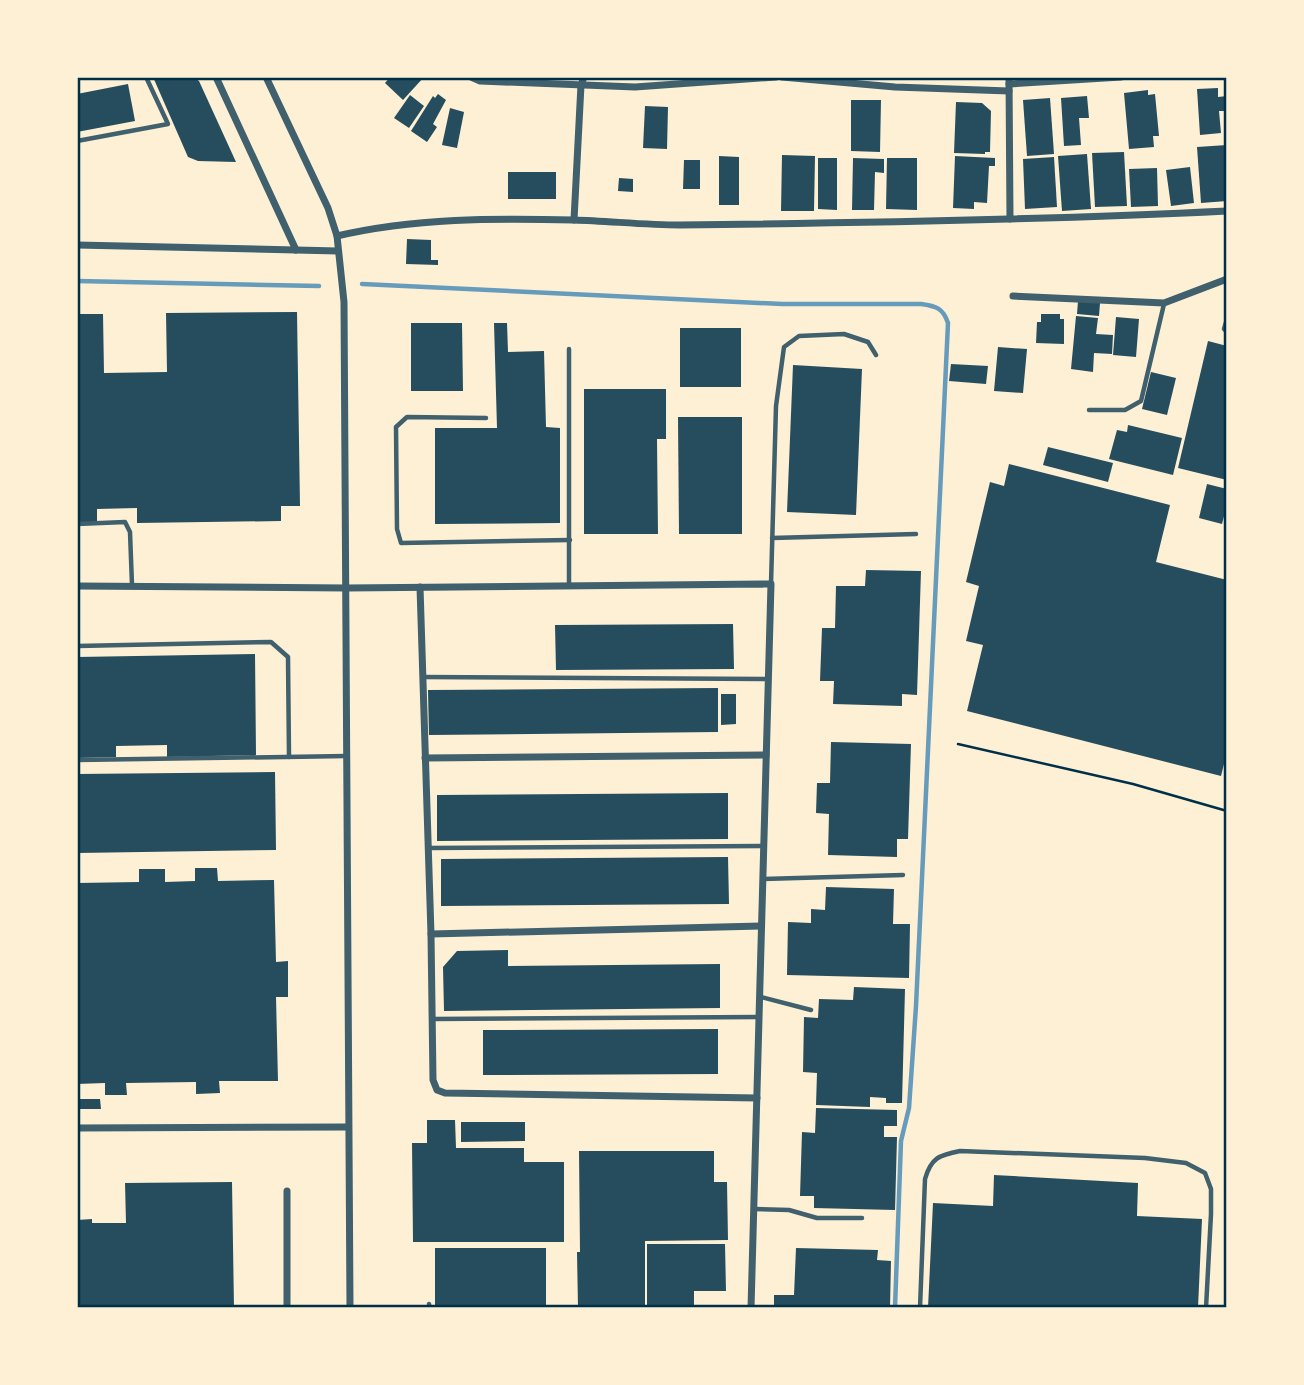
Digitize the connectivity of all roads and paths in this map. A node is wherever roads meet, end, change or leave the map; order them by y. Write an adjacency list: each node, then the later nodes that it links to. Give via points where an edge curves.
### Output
1 (146, 77): 10 (lane, via 168,124)
2 (216, 77): 16 (street)
3 (266, 77): 14 (street)
4 (471, 77): 8 (street, via 481,81)
5 (776, 77): 8 (street, via 649,86)
6 (782, 77): 9 (street, via 895,87)
7 (1121, 77): 9 (street)
8 (583, 81): 13 (street)
9 (1009, 84): 12 (street)
10 (77, 141)
11 (1227, 211): 12 (street)
12 (1010, 219): 13 (street, via 676,225)
13 (574, 220): 14 (street, via 428,221)
14 (337, 236): 17 (street)
15 (77, 245): 16 (street)
16 (296, 250): 17 (street)
17 (338, 251): 36 (street, via 344,302)
18 (1227, 279): 20 (street)
19 (1013, 296): 20 (street)
20 (1164, 303): 25 (lane, via 1141,401 1125,410)
21 (1227, 318): 22 (lane)
22 (1227, 332)
23 (569, 349): 30 (lane)
24 (876, 355): 29 (lane, via 868,342 844,334 799,336 783,347 776,406)
25 (1089, 410)
26 (486, 418): 30 (lane, via 407,417 397,427 401,543)
27 (77, 524): 32 (lane, via 125,522 129,526)
28 (916, 534): 29 (lane)
29 (772, 538): 31 (lane)
30 (570, 540): 34 (lane)
31 (771, 584): 34 (street); 39 (street)
32 (132, 585): 33 (street); 36 (street)
33 (77, 586)
34 (569, 586): 35 (street)
35 (420, 587): 36 (street); 38 (street)
36 (347, 588): 42 (street)
37 (77, 646): 43 (lane, via 271,642 288,657)
38 (422, 677): 39 (lane); 44 (street)
39 (769, 680): 41 (street)
40 (958, 744): 46 (path, via 1133,783)
41 (766, 755): 44 (street); 47 (street)
42 (347, 756): 43 (lane); 58 (street)
43 (289, 757): 45 (lane)
44 (425, 758): 48 (street)
45 (77, 760)
46 (1227, 811)
47 (764, 846): 48 (lane); 50 (street)
48 (428, 848): 52 (street)
49 (903, 875): 50 (lane)
50 (763, 879): 51 (street)
51 (761, 926): 52 (street); 53 (street)
52 (431, 934): 56 (street)
53 (760, 997): 54 (lane); 55 (street)
54 (811, 1010)
55 (759, 1017): 56 (lane); 57 (street)
56 (433, 1019): 57 (street, via 433,1080 437,1090 445,1093)
57 (757, 1098): 61 (street)
58 (348, 1127): 59 (street); 64 (street)
59 (77, 1128)
60 (287, 1191): 63 (street)
61 (753, 1209): 62 (lane, via 789,1210 817,1218); 65 (street)
62 (862, 1217)
63 (287, 1308)
64 (350, 1308)
65 (751, 1308)
66 (920, 1308): 67 (lane, via 925,1179 939,1155 960,1151 1145,1158 1186,1163 1205,1173 1211,1189)
67 (1206, 1308)

